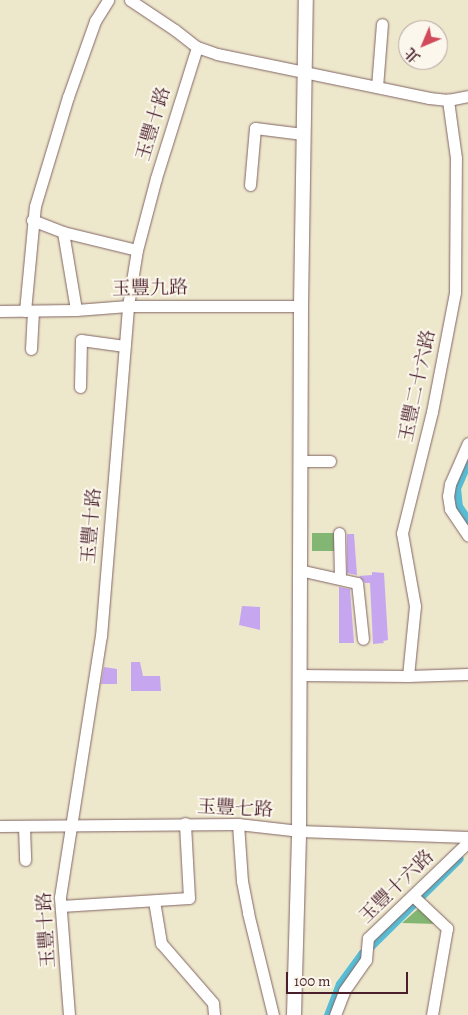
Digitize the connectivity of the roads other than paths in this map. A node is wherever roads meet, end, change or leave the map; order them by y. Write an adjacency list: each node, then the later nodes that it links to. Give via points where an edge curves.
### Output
1 (108, 0): 12 (street, via 95,21 68,97)
2 (130, 0): 5 (street)
3 (306, 0): 6 (main road)
4 (382, 24): 7 (street)
5 (197, 47): 6 (street); 14 (street, 玉豐十路)
6 (305, 72): 7 (street); 10 (main road)
7 (378, 87): 9 (street)
8 (468, 96): 9 (street)
9 (448, 100): 33 (street, 玉豐二十六路, via 456,158 455,292 432,412 402,533 415,606)
10 (303, 134): 11 (street, via 255,128); 16 (main road)
11 (250, 185)
12 (32, 220): 13 (street); 19 (street)
13 (63, 232): 14 (street); 17 (street)
14 (137, 250): 15 (street, 玉豐十路)
15 (128, 306): 16 (street, 玉豐九路); 17 (street, 玉豐九路); 20 (street, 玉豐十路)
16 (301, 306): 24 (main road)
17 (76, 310): 19 (street, 玉豐九路)
18 (0, 311): 19 (street, 玉豐九路)
19 (29, 311): 21 (street)
20 (125, 346): 22 (street, via 81,340); 38 (street, 玉豐十路, via 101,636)
21 (31, 349)
22 (80, 387)
23 (468, 443): 27 (street, via 448,496 450,509)
24 (300, 461): 25 (street); 28 (main road)
25 (330, 461)
26 (339, 533): 29 (street)
27 (468, 536)
28 (299, 570): 29 (street); 32 (main road)
29 (340, 578): 30 (street, via 357,583)
30 (363, 639)
31 (468, 674): 33 (street)
32 (299, 675): 33 (street); 39 (main road)
33 (408, 676)
34 (185, 823): 35 (street, 玉豐七路); 38 (street, 玉豐七路); 44 (street, via 189,898)
35 (238, 824): 39 (street, 玉豐七路); 48 (street, via 245,897)
36 (0, 826): 37 (street, 玉豐七路)
37 (24, 827): 38 (street, 玉豐七路); 42 (street)
38 (71, 827): 45 (street, 玉豐十路)
39 (299, 831): 40 (street, 玉豐七路); 49 (main road)
40 (468, 837)
41 (468, 842): 43 (street, 玉豐十六路)
42 (25, 860)
43 (416, 898): 50 (street, 玉豐十六路, via 368,938 366,960 344,991); 51 (street, via 447,928)
44 (154, 901): 45 (street); 47 (street, via 161,944 213,1002)
45 (61, 906): 46 (street, 玉豐十路)
46 (69, 1015)
47 (214, 1015)
48 (273, 1015)
49 (294, 1015)
50 (335, 1015)
51 (432, 1015)

